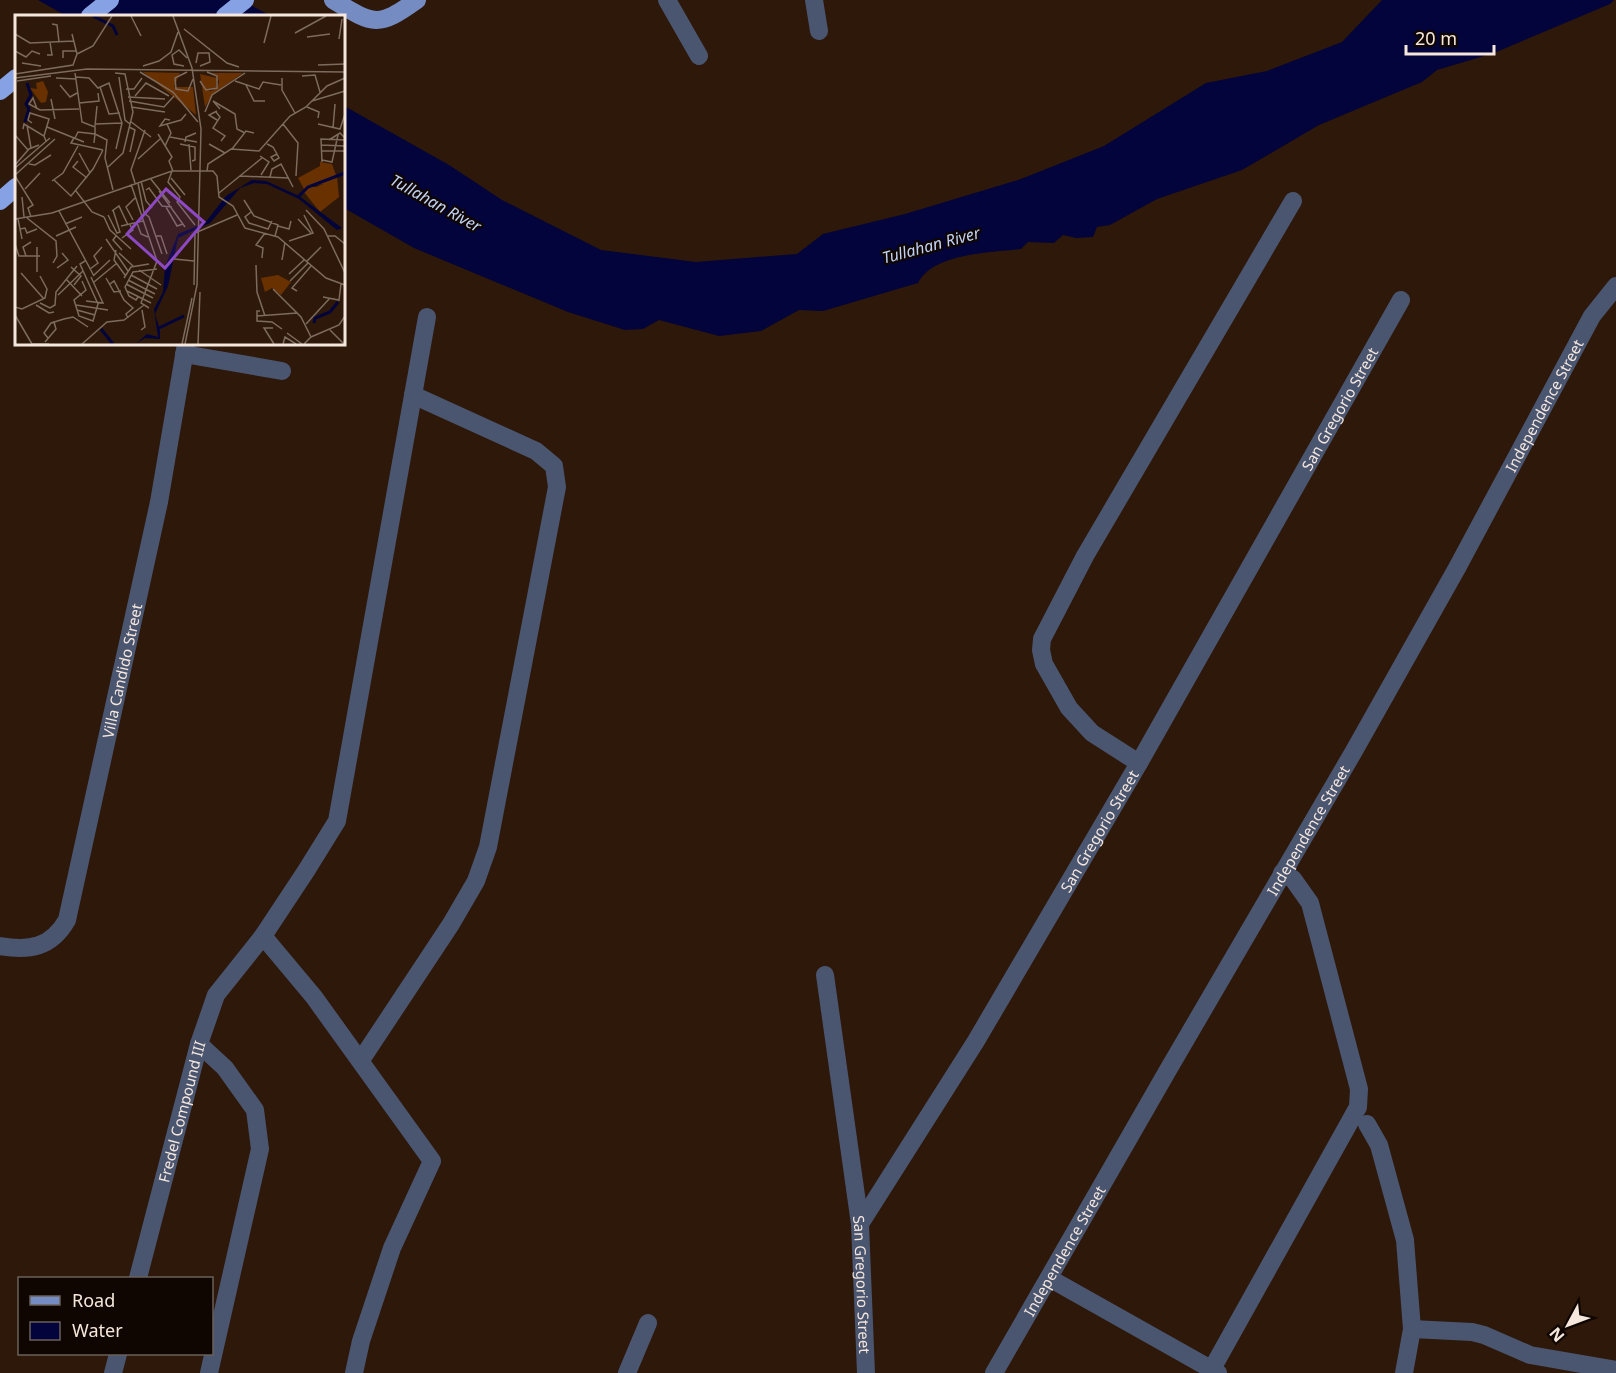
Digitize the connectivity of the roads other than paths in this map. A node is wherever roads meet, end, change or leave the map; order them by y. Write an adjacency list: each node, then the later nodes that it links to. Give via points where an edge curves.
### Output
1 (110, 0): 7 (highway)
2 (245, 0): 8 (highway)
3 (333, 0): 4 (main road, via 377,21 395,16)
4 (417, 0)
5 (667, 0): 10 (street)
6 (814, 0): 9 (street)
7 (91, 15)
8 (226, 15)
9 (819, 31)
10 (699, 56)
11 (15, 79): 12 (highway)
12 (0, 92)
13 (15, 188): 14 (highway)
14 (0, 201)
15 (1293, 201): 22 (street, via 1085,556 1042,639 1044,664 1069,708 1092,733)
16 (1616, 286): 23 (street, Independence Street, via 1592,316 1457,568)
17 (1401, 300): 22 (street, San Gregorio Street)
18 (427, 317): 21 (street)
19 (185, 349): 20 (street); 25 (street, Villa Candido Street, via 159,502 66,920 54,938 37,947)
20 (282, 371)
21 (413, 395): 24 (street, via 337,821); 28 (street, via 536,451 554,466 557,487 488,847 476,881 451,924)
22 (1139, 763): 30 (street, San Gregorio Street, via 976,1041)
23 (1282, 873): 32 (street, Independence Street); 37 (street, via 1293,879 1310,903 1359,1089 1358,1107)
24 (263, 936): 27 (street, via 216,995); 28 (street)
25 (0, 946)
26 (825, 975): 30 (street)
27 (199, 1044): 31 (street, Fredel Compound III); 39 (street, Fredel Compound III, via 225,1068 255,1110 260,1149)
28 (361, 1060): 40 (street, via 432,1161 392,1248)
29 (1367, 1124): 34 (street, via 1380,1145 1405,1240)
30 (860, 1224): 42 (street, San Gregorio Street)
31 (138, 1277)
32 (1049, 1278): 37 (street); 43 (street, Independence Street)
33 (648, 1323): 41 (street)
34 (1412, 1329): 36 (street, via 1472,1332 1530,1355); 44 (street)
35 (118, 1355): 38 (street)
36 (1616, 1370)
37 (1215, 1371)
38 (113, 1373)
39 (209, 1373)
40 (354, 1373)
41 (627, 1373)
42 (866, 1373)
43 (994, 1373)
44 (1404, 1373)

